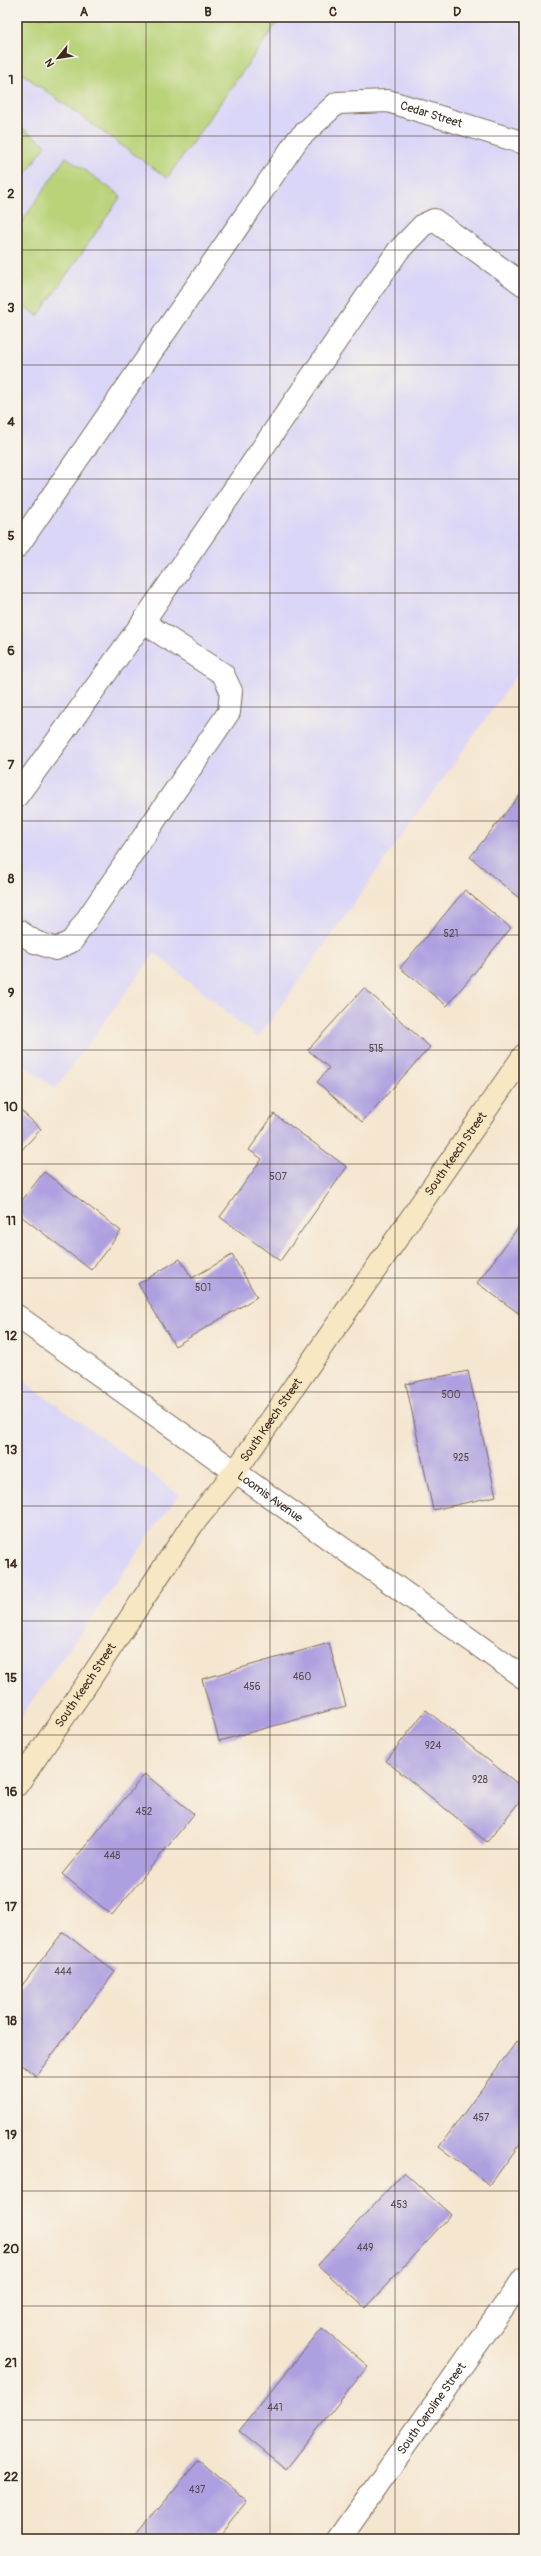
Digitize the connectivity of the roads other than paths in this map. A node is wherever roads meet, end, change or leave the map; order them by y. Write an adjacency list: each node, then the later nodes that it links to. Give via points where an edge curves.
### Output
1 (524, 143): 3 (street, Cedar Street, via 388,101 337,103 298,139)
2 (524, 285): 4 (street, via 434,220 423,225 398,251)
3 (17, 547)
4 (142, 622): 5 (street); 6 (street, via 223,674 231,691 229,712 72,942 56,949 35,942)
5 (17, 796)
6 (17, 930)
7 (524, 1055): 9 (street, South Keech Street)
8 (17, 1316): 9 (street, Loomis Avenue)
9 (235, 1472): 10 (street, Loomis Avenue); 11 (street, South Keech Street, via 192,1524)
10 (524, 1678)
11 (17, 1785)
12 (524, 2278): 13 (street, South Caroline Street)
13 (340, 2539)

